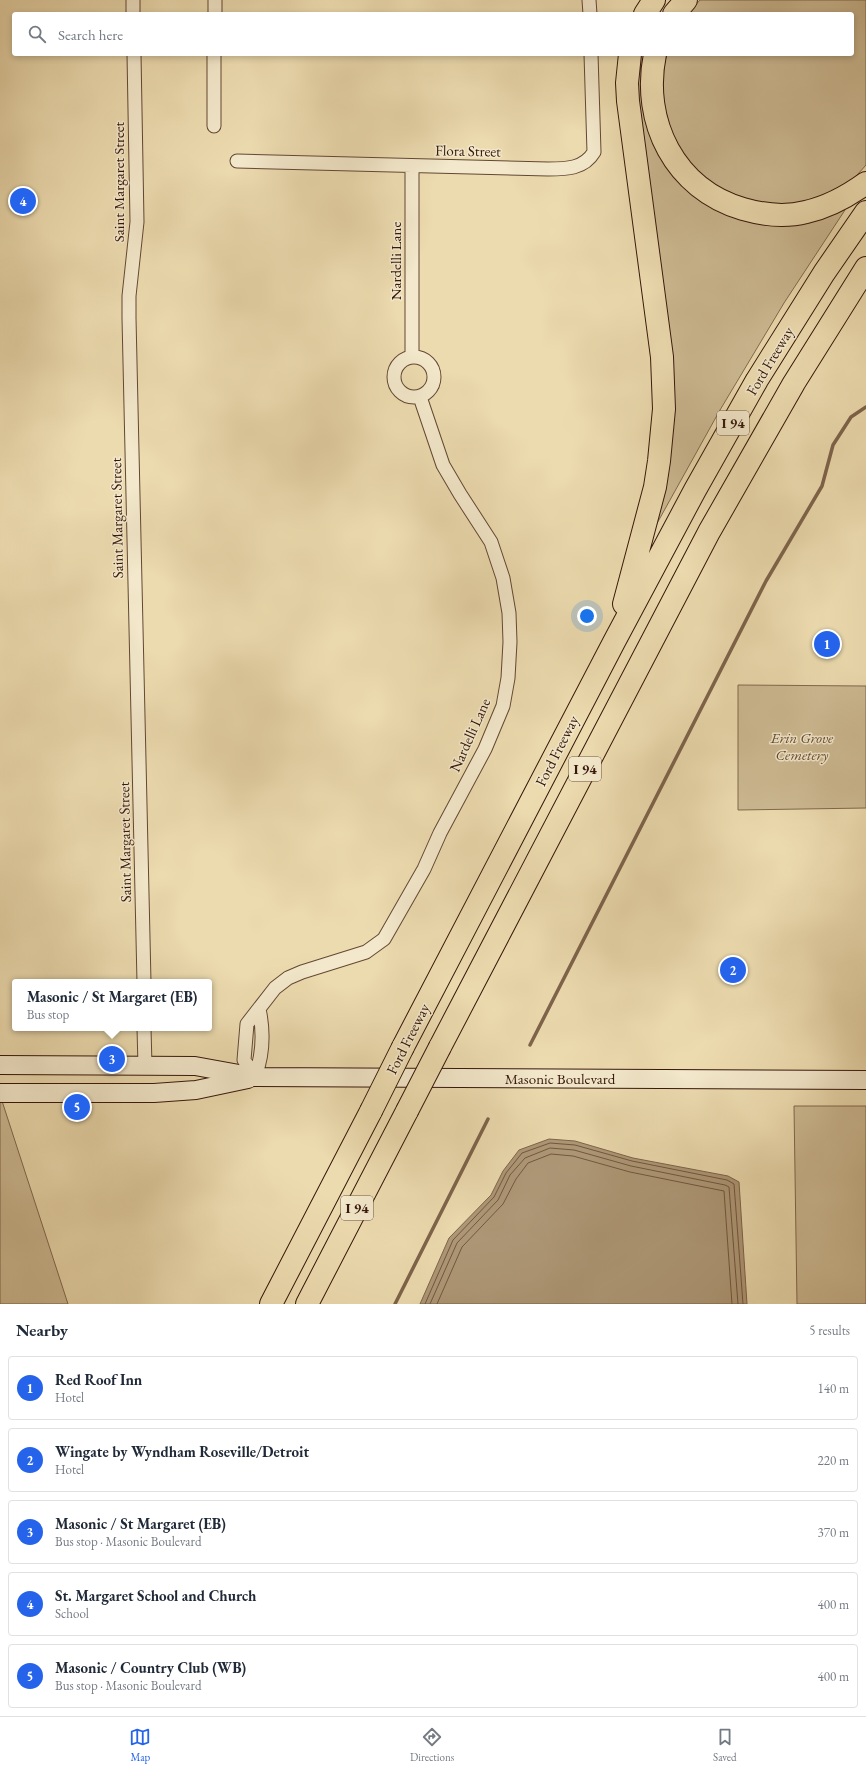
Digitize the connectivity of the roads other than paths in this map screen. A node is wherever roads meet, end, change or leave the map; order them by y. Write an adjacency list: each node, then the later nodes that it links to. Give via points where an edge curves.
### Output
1 (133, 0): 6 (street)
2 (214, 0): 7 (street)
3 (589, 0): 8 (street)
4 (654, 0): 9 (highway)
5 (686, 0): 10 (highway)
6 (133, 12)
7 (214, 12)
8 (590, 12)
9 (647, 12)
10 (676, 12)
11 (134, 56): 25 (street, Saint Margaret Street, via 137,222 129,318)
12 (214, 56): 16 (street)
13 (591, 56): 18 (street, Flora Street, via 594,152 583,165 559,169)
14 (630, 56): 24 (highway, via 628,101 662,357 664,409 655,487)
15 (655, 56): 19 (highway, via 651,83 652,103 662,137 686,175 718,199 751,211 787,215 823,207 840,200)
16 (214, 126)
17 (237, 161): 18 (street, Flora Street)
18 (412, 166): 22 (street, Nardelli Lane)
19 (866, 183)
20 (866, 212): 24 (highway, Ford Freeway / I 94, via 824,272 757,380)
21 (866, 268): 36 (highway, Ford Freeway / I 94, bridge, via 794,383 709,532)
22 (412, 357): 23 (street, via 426,360 434,372 435,380 432,387); 23 (street, via 404,359 398,365 394,372 394,381 403,394)
23 (420, 397): 31 (street, Nardelli Lane, via 443,464 491,542 503,578 509,613 510,642 503,706 485,749 440,833 424,869 384,939 366,952 288,978 275,988 259,1009 263,1026 261,1062)
24 (614, 642): 35 (highway, Ford Freeway / I 94, bridge)
25 (144, 979)
26 (144, 1031): 29 (street)
27 (0, 1065): 28 (main road, Masonic Boulevard)
28 (30, 1065): 29 (main road, Masonic Boulevard); 30 (main road)
29 (145, 1066): 31 (main road, Masonic Boulevard, via 195,1066); 34 (main road, via 154,1076)
30 (0, 1071)
31 (255, 1077): 32 (main road, Masonic Boulevard); 34 (main road, Masonic Boulevard, via 196,1090)
32 (866, 1080)
33 (0, 1093): 34 (main road, Masonic Boulevard)
34 (148, 1093)
35 (271, 1304)
36 (307, 1304)

